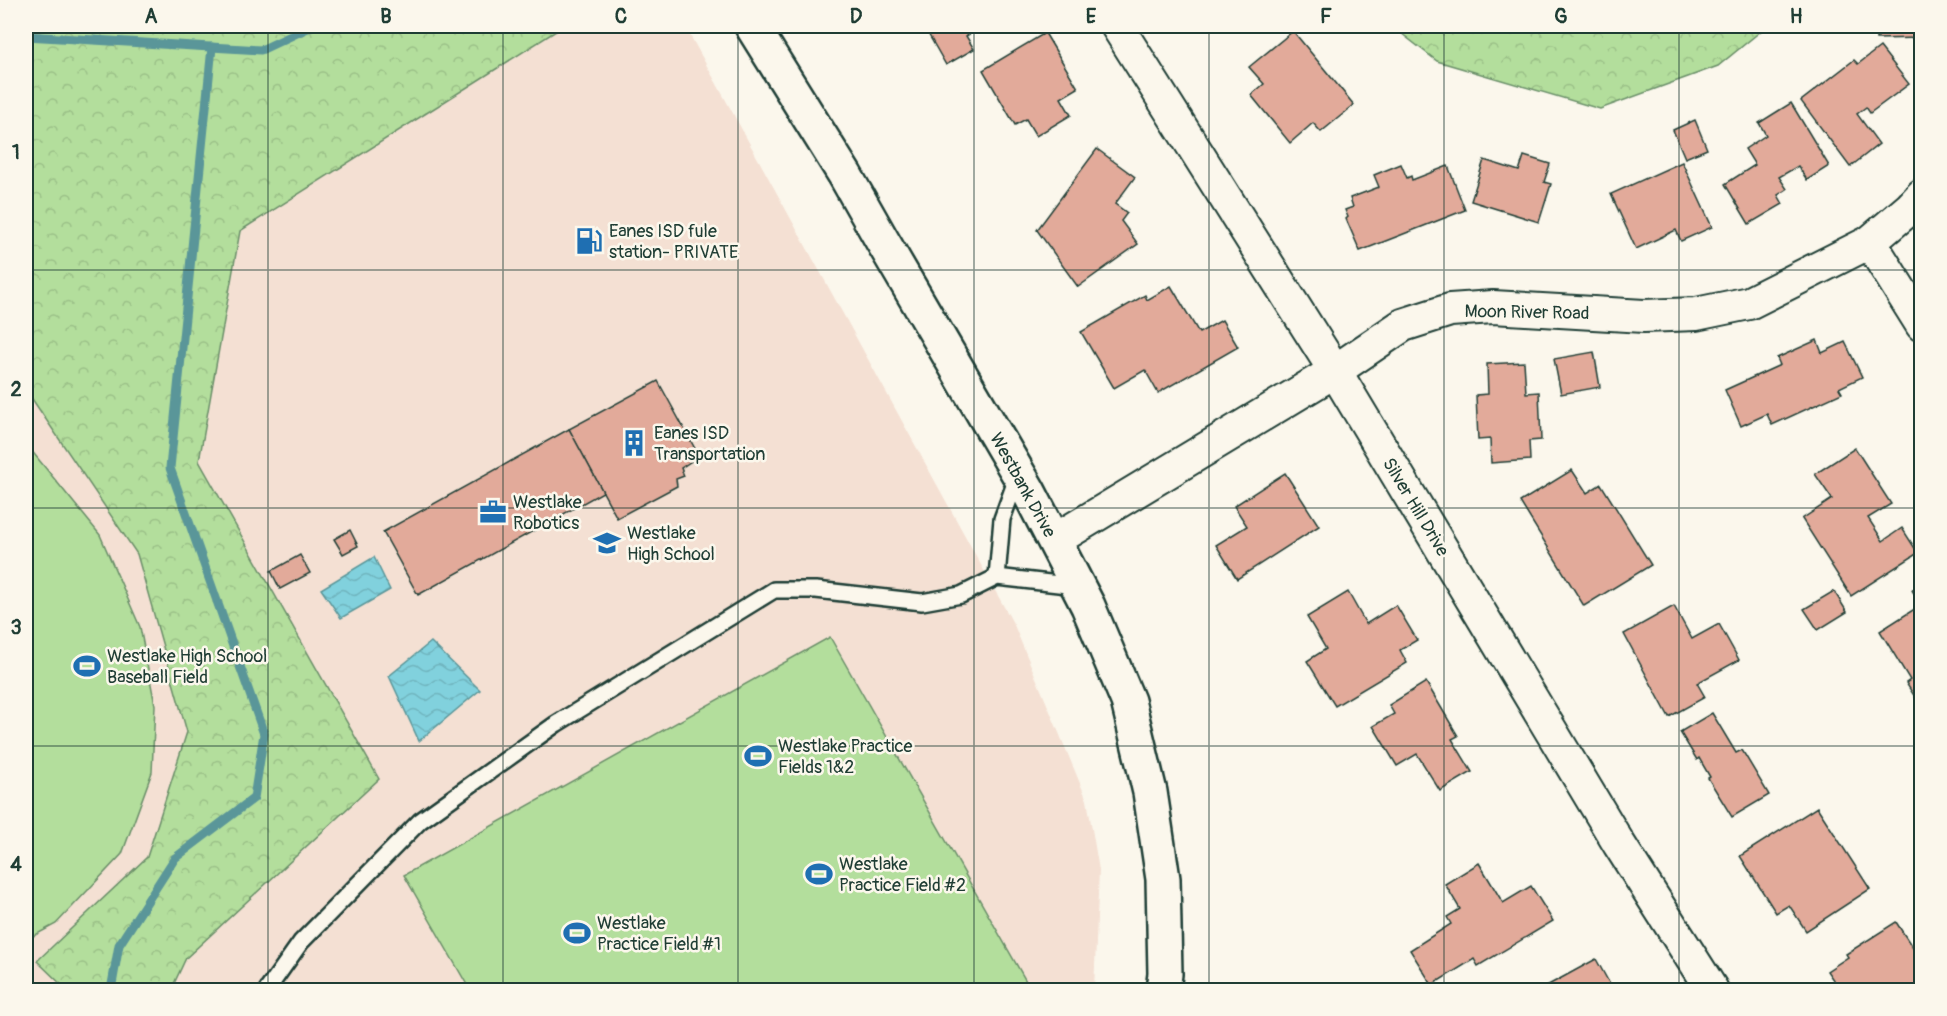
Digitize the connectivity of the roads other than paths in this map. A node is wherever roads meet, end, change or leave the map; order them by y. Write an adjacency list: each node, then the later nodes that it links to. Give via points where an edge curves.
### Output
1 (752, 26): 7 (street, Westbank Drive, via 845,175)
2 (1118, 26): 6 (street, Silver Hill Drive)
3 (1922, 195): 4 (street, Moon River Road)
4 (1869, 242): 5 (street); 6 (street, Moon River Road, via 1749,303 1696,314 1644,316 1493,307 1450,310 1404,326)
5 (1922, 325)
6 (1335, 371): 8 (street, Moon River Road); 13 (street, Silver Hill Drive, via 1619,844)
7 (1018, 475): 8 (street, Westbank Drive); 9 (lane, via 1002,519)
8 (1055, 540): 10 (street, Westbank Drive)
9 (998, 577): 10 (lane); 11 (lane, via 961,595 922,602 816,590 774,590 556,724 420,821 301,942)
10 (1078, 586): 12 (street, Westbank Drive, via 1128,701 1150,792 1163,879)
11 (267, 990)
12 (1163, 990)
13 (1712, 990)

